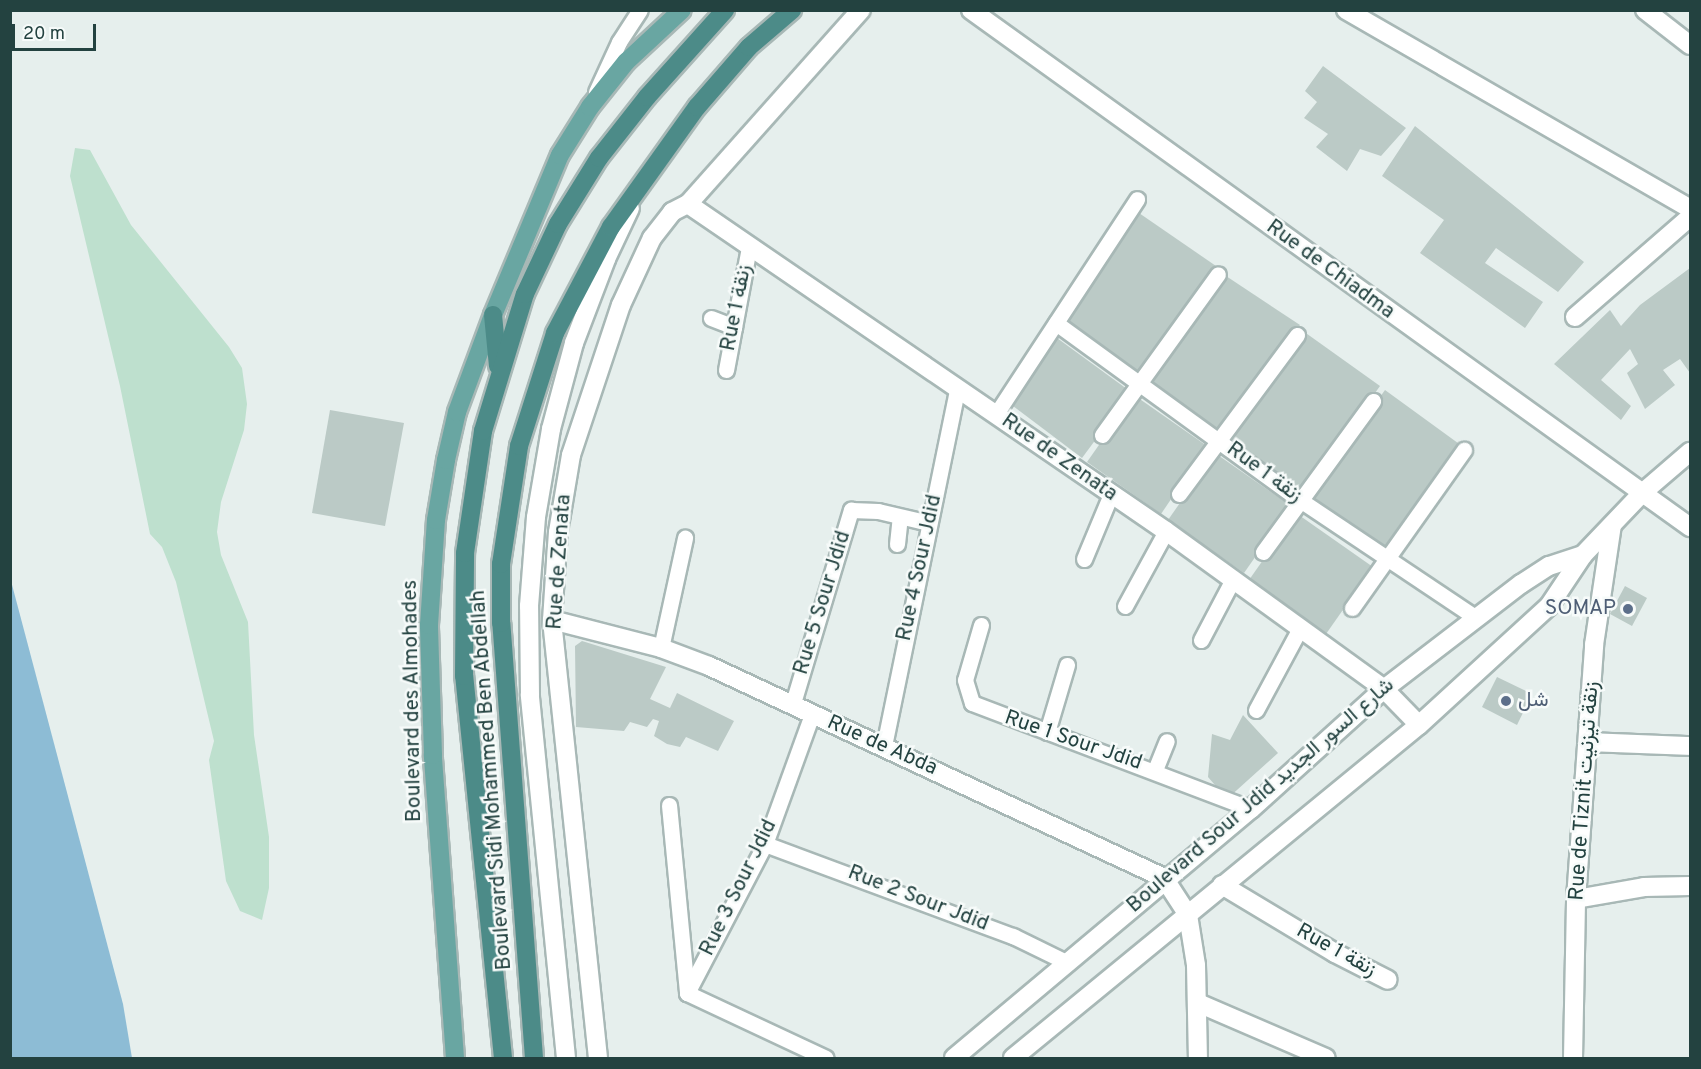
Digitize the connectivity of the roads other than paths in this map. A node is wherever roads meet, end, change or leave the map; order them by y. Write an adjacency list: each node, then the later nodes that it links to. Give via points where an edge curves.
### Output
1 (640, 10): 10 (lane, via 619,42)
2 (682, 10): 10 (main road, via 626,62)
3 (725, 10): 25 (highway, Boulevard Sidi Mohammed Ben Abdellah, via 647,97 594,167 558,224 525,294)
4 (792, 10): 11 (highway, Boulevard Sidi Mohammed Ben Abdellah, via 748,47 697,107)
5 (861, 10): 13 (street, Rue de Zenata)
6 (971, 10): 36 (street, Rue de Chiadma)
7 (1346, 10): 14 (street)
8 (1645, 10): 9 (street)
9 (1690, 45)
10 (590, 107): 18 (main road, via 560,155 535,207)
11 (645, 179): 84 (highway, Boulevard Sidi Mohammed Ben Abdellah, via 593,258 555,333 519,446 507,504 501,623); 85 (street, via 606,259 574,343 551,429 536,517 529,606 530,695)
12 (1137, 199): 21 (lane)
13 (688, 204): 16 (street, Rue de Zenata); 53 (street, Rue de Zenata, via 672,212 652,238 621,305 588,398 569,466 558,532)
14 (1690, 209)
15 (1690, 217): 19 (street)
16 (749, 247): 22 (lane, Rue 1 زنقة); 27 (street, Rue de Zenata)
17 (1218, 274): 26 (lane)
18 (492, 315): 25 (highway); 82 (main road, Boulevard des Almohades, via 457,412 446,460 431,587 433,755)
19 (1575, 317)
20 (711, 318): 22 (lane)
21 (1056, 323): 26 (lane, Rue 1 زنقة); 29 (lane)
22 (734, 327): 24 (lane, Rue 1 زنقة)
23 (1297, 335): 31 (lane)
24 (726, 370)
25 (499, 371): 83 (highway, Boulevard Sidi Mohammed Ben Abdellah, via 472,492 462,614 464,676)
26 (1138, 384): 30 (lane); 31 (lane, Rue 1 زنقة)
27 (957, 390): 29 (street, Rue de Zenata); 39 (lane, Rue 4 Sour Jdid)
28 (1373, 401): 37 (lane)
29 (996, 414): 34 (street, Rue de Zenata)
30 (1102, 435)
31 (1219, 441): 35 (lane); 37 (lane, Rue 1 زنقة)
32 (1464, 450): 47 (lane)
33 (1690, 452): 36 (street, Boulevard Sour Jdid شارع السور الجديد)
34 (1111, 494): 42 (street, Rue de Zenata); 48 (lane)
35 (1179, 494)
36 (1641, 494): 40 (street, Boulevard Sour Jdid شارع السور الجديد); 41 (street, Rue de Chiadma)
37 (1300, 500): 45 (lane); 47 (lane, Rue 1 زنقة)
38 (900, 517): 39 (lane, Rue 5 Sour Jdid); 44 (lane); 60 (lane, Rue 5 Sour Jdid, via 851,510)
39 (929, 523): 67 (lane, Rue 4 Sour Jdid)
40 (1612, 525): 46 (street, Boulevard Sour Jdid شارع السور الجديد); 66 (street, Rue de Tiznit زنقة تيزنيت, via 1594,645)
41 (1690, 527)
42 (1166, 531): 49 (street, Rue de Zenata); 50 (lane)
43 (685, 538): 57 (lane)
44 (897, 544)
45 (1263, 552)
46 (1583, 555): 52 (street, Boulevard Sour Jdid شارع السور الجديد, via 1550,566); 63 (street, Boulevard Sour Jdid شارع السور الجديد, via 1548,606)
47 (1387, 558): 51 (lane); 52 (lane, Rue 1 زنقة)
48 (1084, 559)
49 (1232, 581): 55 (street, Rue de Zenata); 56 (lane)
50 (1125, 606)
51 (1352, 608)
52 (1475, 617): 59 (street, Boulevard Sour Jdid شارع السور الجديد)
53 (552, 620): 57 (street, Rue de Abda); 86 (street, Rue de Zenata)
54 (981, 625): 64 (lane, Rue 1 Sour Jdid, via 964,680 967,696 982,710)
55 (1299, 630): 59 (street, Rue de Zenata); 61 (lane)
56 (1201, 640)
57 (661, 648): 60 (street, Rue de Abda)
58 (1067, 665): 64 (lane)
59 (1384, 689): 63 (street, Rue de Zenata); 71 (street, Boulevard Sour Jdid شارع السور الجديد)
60 (793, 703): 62 (street, Rue de Abda)
61 (1256, 710)
62 (812, 714): 67 (street, Rue de Abda); 72 (lane, Rue 3 Sour Jdid)
63 (1419, 725): 74 (street, Boulevard Sour Jdid شارع السور الجديد)
64 (1047, 732): 69 (lane, Rue 1 Sour Jdid)
65 (1167, 741): 69 (lane)
66 (1590, 742): 68 (street); 76 (street, Rue de Tiznit زنقة تيزنيت)
67 (884, 746): 73 (street, Rue de Abda)
68 (1690, 746)
69 (1155, 770): 71 (lane, Rue 1 Sour Jdid)
70 (669, 805): 80 (lane)
71 (1251, 809): 73 (street, Boulevard Sour Jdid شارع السور الجديد)
72 (765, 843): 78 (lane, Rue 2 Sour Jdid, via 1014,936); 80 (lane, Rue 3 Sour Jdid)
73 (1164, 878): 77 (street); 78 (street, Boulevard Sour Jdid شارع السور الجديد)
74 (1222, 885): 77 (street, Boulevard Sour Jdid شارع السور الجديد); 79 (street, Rue 1 زنقة)
75 (1690, 886): 76 (street, via 1644,887)
76 (1576, 899): 92 (street, Rue de Tiznit زنقة تيزنيت)
77 (1188, 915): 81 (street); 89 (street, Boulevard Sour Jdid شارع السور الجديد)
78 (1068, 963): 88 (street, Boulevard Sour Jdid شارع السور الجديد)
79 (1388, 980)
80 (687, 993): 87 (lane)
81 (1198, 1003): 90 (street); 91 (street)
82 (455, 1059)
83 (503, 1059)
84 (534, 1059)
85 (566, 1059)
86 (598, 1059)
87 (825, 1059)
88 (954, 1059)
89 (1013, 1059)
90 (1198, 1059)
91 (1326, 1059)
92 (1573, 1059)

